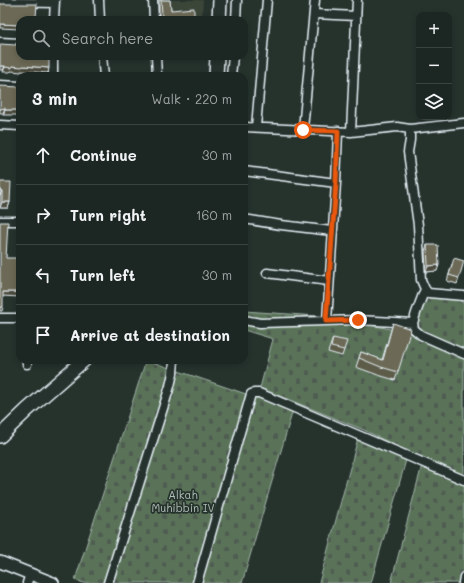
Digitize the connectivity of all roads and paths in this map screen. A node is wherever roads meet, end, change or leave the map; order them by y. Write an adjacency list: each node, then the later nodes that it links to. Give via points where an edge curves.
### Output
1 (99, 0): 12 (street)
2 (152, 0): 13 (street)
3 (220, 0): 14 (main road)
4 (237, 0): 15 (street)
5 (267, 0): 35 (street)
6 (315, 0): 10 (street)
7 (357, 0): 16 (street)
8 (55, 1): 9 (street); 11 (street)
9 (0, 2)
10 (314, 14): 16 (street); 37 (street)
11 (54, 16)
12 (100, 16)
13 (154, 16)
14 (219, 16)
15 (236, 16)
16 (356, 16): 39 (street)
17 (0, 42): 18 (street)
18 (16, 43)
19 (53, 60): 24 (street)
20 (102, 60): 25 (street)
21 (156, 60): 26 (street)
22 (217, 60): 27 (main road)
23 (232, 60): 28 (street)
24 (53, 72)
25 (104, 72)
26 (157, 72)
27 (216, 72)
28 (231, 72)
29 (0, 85): 30 (street)
30 (16, 86)
31 (464, 123): 36 (street)
32 (0, 125): 33 (street)
33 (16, 126)
34 (248, 127): 35 (street)
35 (256, 127): 37 (street)
36 (410, 129): 39 (street, via 396,127); 48 (street, via 408,152 418,225 421,280)
37 (303, 130): 38 (street)
38 (338, 131): 39 (street); 41 (street)
39 (350, 132)
40 (248, 171): 41 (street)
41 (336, 183): 45 (street)
42 (248, 220): 45 (street)
43 (0, 221): 44 (street)
44 (16, 222)
45 (332, 231): 47 (street)
46 (266, 273): 47 (street)
47 (329, 281): 53 (street)
48 (425, 289): 49 (street, via 428,293); 54 (street)
49 (463, 294)
50 (0, 318): 51 (street)
51 (16, 318)
52 (248, 321): 53 (street, via 260,323)
53 (326, 321): 54 (street)
54 (413, 323): 55 (street, via 414,329 420,335)
55 (464, 354)
56 (79, 364): 58 (main road)
57 (174, 364): 64 (street, via 170,386)
58 (0, 436)
59 (464, 480): 65 (street, via 259,393 251,394)
60 (0, 562): 62 (street)
61 (464, 577): 66 (street)
62 (29, 579): 63 (street)
63 (53, 583)
64 (108, 583)
65 (196, 583)
66 (463, 583)

